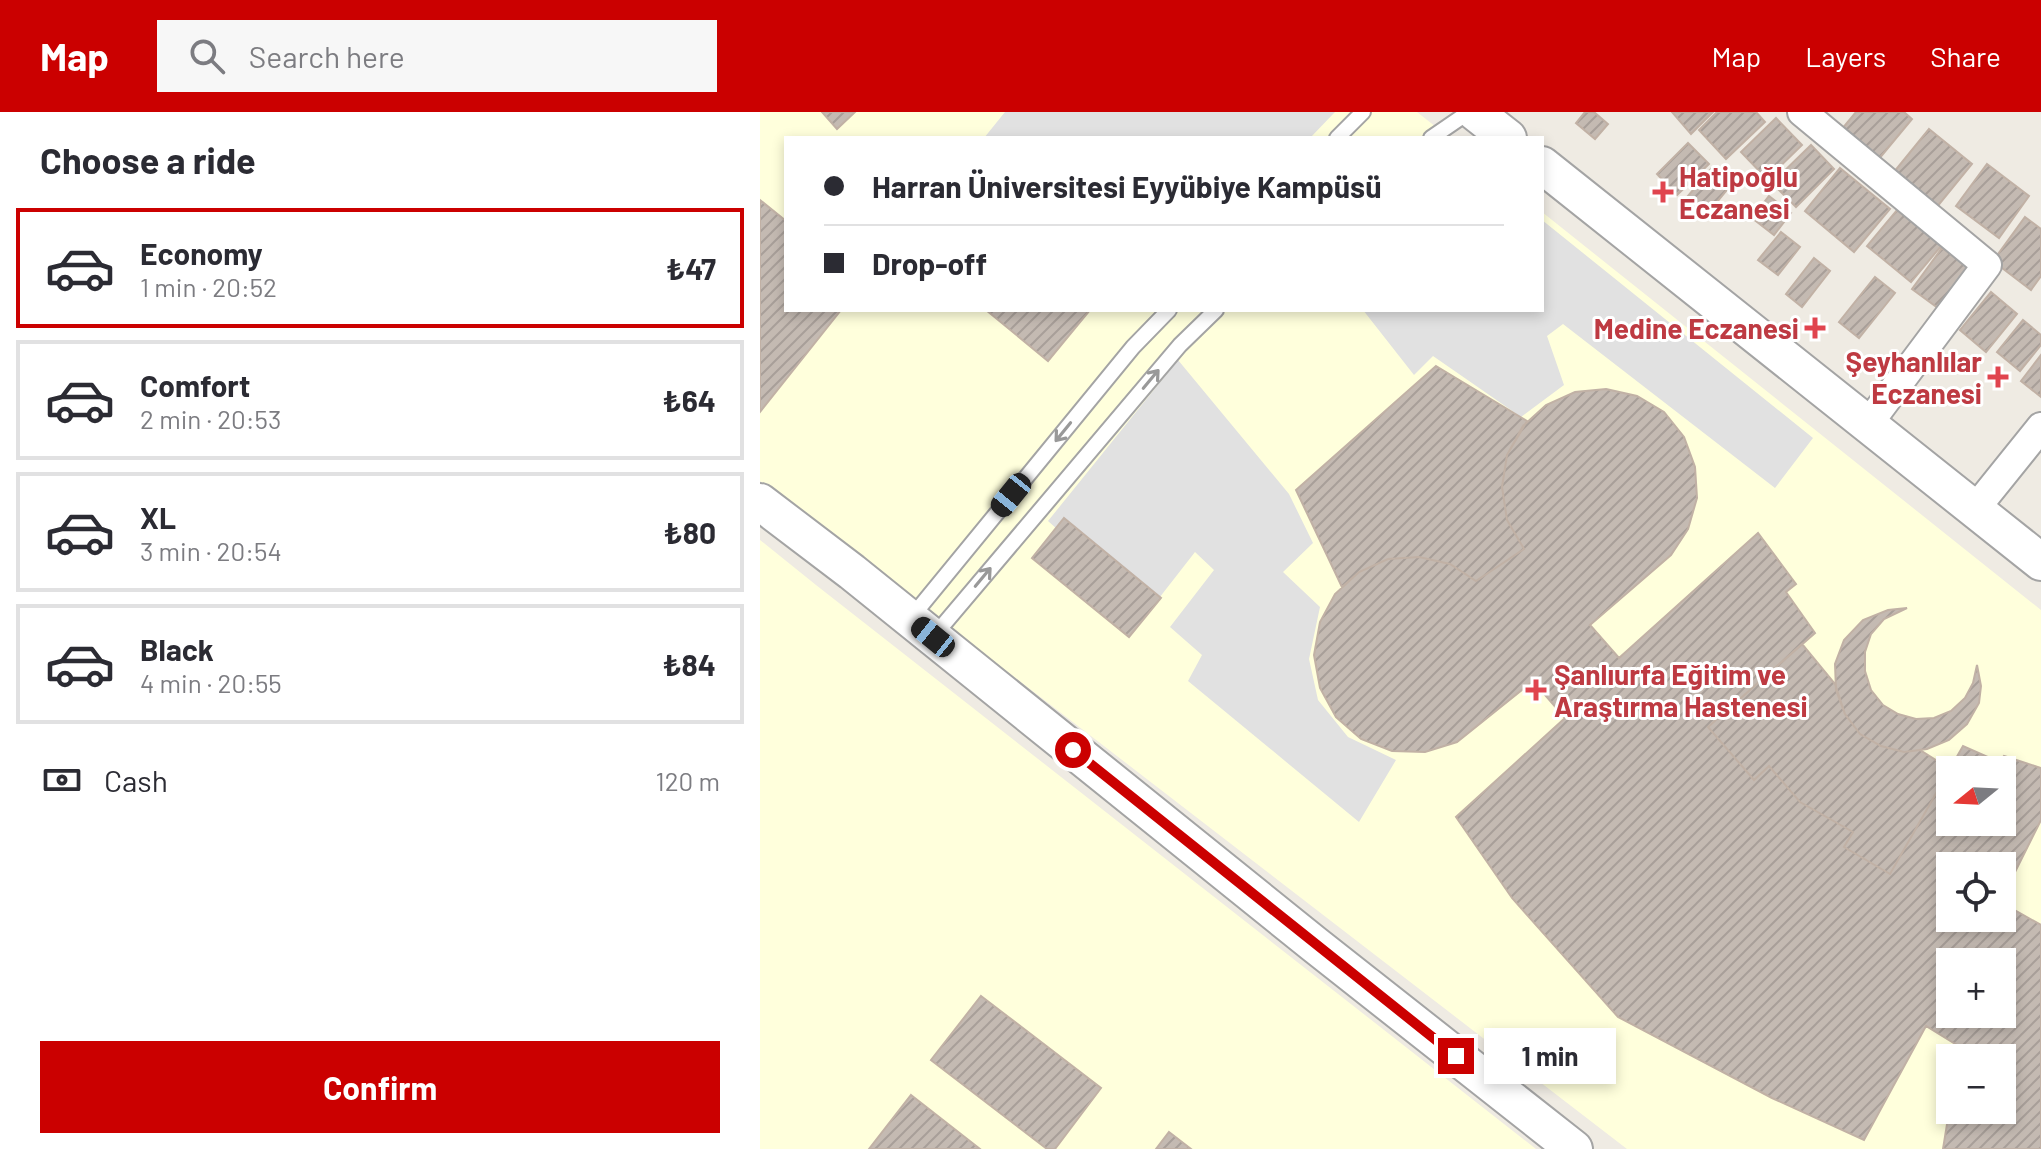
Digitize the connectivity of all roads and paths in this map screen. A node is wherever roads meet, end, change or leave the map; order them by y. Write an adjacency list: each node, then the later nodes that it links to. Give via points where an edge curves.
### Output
1 (1363, 112): 5 (lane)
2 (1469, 112): 6 (lane)
3 (1475, 112): 7 (street)
4 (1802, 112): 11 (street, via 1987,265)
5 (1339, 136)
6 (1434, 136)
7 (1505, 136)
8 (1544, 167): 11 (street)
9 (1167, 312): 16 (lane, one-way to 16, via 1133,347)
10 (1214, 312): 16 (lane, one-way to 10)
11 (1868, 424): 14 (street)
12 (2041, 427): 14 (street)
13 (760, 502): 16 (street)
14 (1975, 509): 15 (street)
15 (2041, 562)
16 (921, 628): 17 (street)
17 (1574, 1149)

